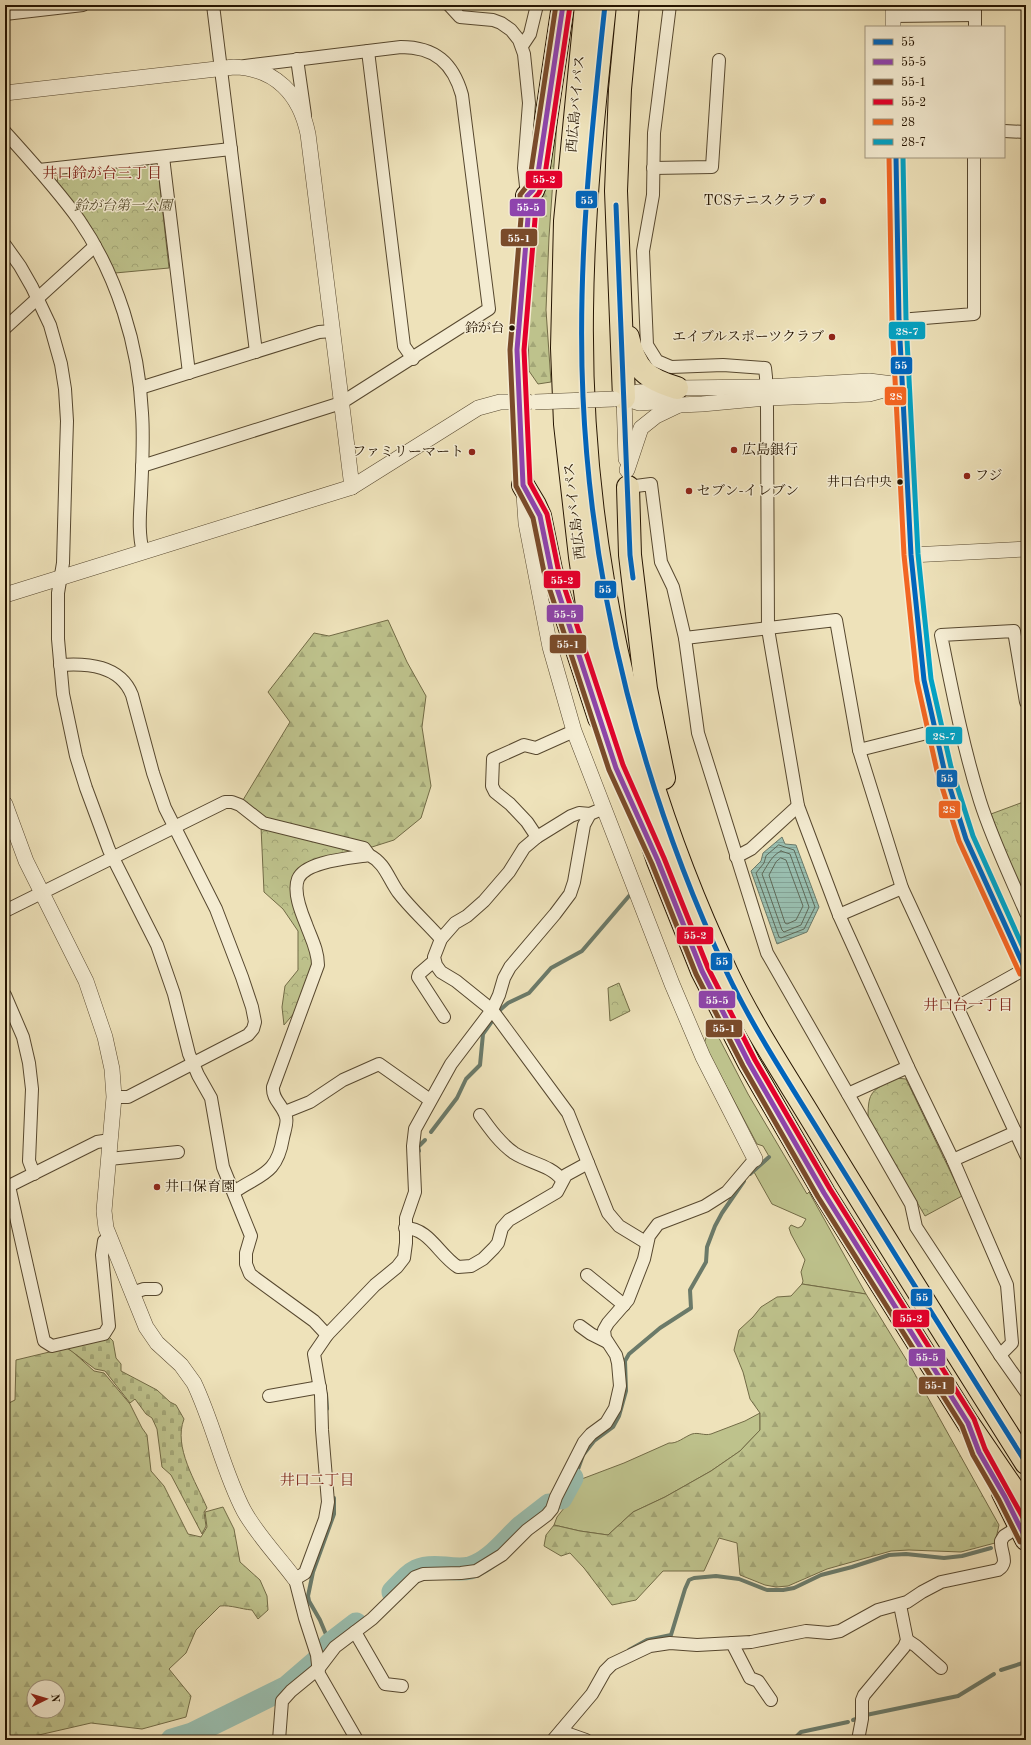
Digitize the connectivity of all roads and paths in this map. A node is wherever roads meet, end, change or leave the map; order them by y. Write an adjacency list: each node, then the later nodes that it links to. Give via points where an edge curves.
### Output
1 (83, 5): 10 (street)
2 (213, 5): 17 (street)
3 (449, 5): 13 (street, via 460,16 493,20 507,26)
4 (537, 5): 13 (street, via 530,34)
5 (563, 5): 29 (highway, via 537,180)
6 (586, 5): 71 (highway, 西広島バイパス, via 565,221 562,348 565,424 587,605 607,698 631,782)
7 (605, 5): 80 (highway, 西広島バイパス, via 589,163 582,313 585,420 592,507 619,668 638,740 683,872)
8 (628, 5): 32 (highway, via 620,89 616,191)
9 (670, 5): 27 (street, via 654,133)
10 (5, 14)
11 (893, 16): 12 (street)
12 (975, 16)
13 (522, 46): 29 (street, via 529,103 524,168)
14 (368, 51): 15 (street); 38 (street, via 404,346); 38 (street, via 412,47 434,54 451,68 462,95 489,309)
15 (298, 59): 17 (street); 22 (street)
16 (718, 60): 27 (street, via 712,167)
17 (228, 68): 18 (street); 22 (street, via 256,70 282,84 298,104); 23 (street)
18 (5, 93)
19 (5, 132): 28 (street)
20 (1005, 132): 21 (street)
21 (1026, 132)
22 (308, 134): 36 (street)
23 (231, 149): 24 (street); 37 (street)
24 (163, 157): 28 (street); 39 (street)
25 (896, 158): 34 (street)
26 (974, 158): 34 (street, via 974,314)
27 (653, 168): 42 (street, via 652,195 643,251 647,345 657,361 671,367 723,365 765,368)
28 (39, 170): 31 (street, via 75,214)
29 (527, 196): 45 (street, via 528,218 518,323)
30 (5, 245): 33 (street)
31 (95, 246): 33 (street); 41 (street, via 125,318 135,355)
32 (620, 297): 43 (highway, via 631,352 636,364); 44 (highway)
33 (38, 298): 35 (street); 54 (street, via 55,340 67,405)
34 (899, 320): 40 (street)
35 (5, 328)
36 (332, 331): 37 (street, via 320,332); 46 (street)
37 (256, 352): 39 (street)
38 (413, 359): 46 (street)
39 (189, 373): 41 (street)
40 (902, 385): 42 (street, via 869,394); 53 (street)
41 (140, 388): 47 (street, via 143,426)
42 (767, 392): 43 (street); 56 (street)
43 (678, 396): 44 (street, via 667,391 638,392); 48 (street, via 641,428)
44 (619, 399): 45 (street, bridge); 48 (street)
45 (519, 402): 49 (street); 50 (street, via 493,403 478,408)
46 (341, 404): 47 (street); 50 (street)
47 (142, 466): 52 (street, via 139,530)
48 (627, 478): 57 (street, via 651,484 660,562 673,588); 80 (highway, via 631,563 646,689 661,769)
49 (523, 485): 60 (street, via 526,523 542,612); 71 (highway, via 540,516 551,570 616,768)
50 (352, 487): 52 (street)
51 (1026, 549): 53 (street)
52 (143, 552): 54 (street)
53 (911, 555): 61 (street, via 924,680)
54 (61, 577): 55 (street); 58 (street, via 58,600)
55 (5, 594)
56 (768, 629): 57 (street); 62 (street, via 836,620); 64 (street)
57 (685, 638): 69 (street, via 698,733)
58 (60, 665): 66 (street, via 81,664 100,667 112,672 128,685 152,773); 70 (street, via 76,756)
59 (1026, 702): 75 (street, via 1014,631 941,635 955,706 980,800 998,850)
60 (574, 731): 65 (street); 67 (street, via 536,748 524,745 493,759 492,786 495,792 527,822)
61 (935, 731): 62 (street); 79 (street, via 966,838)
62 (859, 750): 72 (street)
63 (5, 804): 73 (street, via 19,844)
64 (798, 806): 69 (street, via 751,849); 76 (street)
65 (597, 811): 67 (street, via 571,816); 83 (street, via 584,825 570,894 510,967 504,978); 97 (street, via 716,1086)
66 (174, 828): 68 (street, via 220,803 232,802 240,805 263,823 364,848); 70 (street); 85 (street, via 216,909 242,977 255,1022 254,1030 248,1035)
67 (537, 837): 77 (street, via 524,848 509,872 484,901 455,923)
68 (369, 855): 77 (street, via 382,864 398,892); 90 (street, via 313,866 303,871 297,880 297,897 317,951 318,965 273,1087 275,1098)
69 (736, 857): 87 (street, via 767,953)
70 (112, 858): 73 (street); 85 (street, via 157,945 174,994)
71 (658, 862): 119 (highway, 西広島バイパス, via 702,971 749,1063 824,1193)
72 (902, 888): 76 (street); 82 (street)
73 (42, 893): 74 (street); 88 (street, via 79,965 92,997 109,1053)
74 (5, 911)
75 (1026, 913)
76 (839, 915): 86 (street)
77 (441, 938): 78 (street, via 434,953)
78 (434, 961): 83 (street, via 441,972 456,981); 84 (street, via 418,977)
79 (1026, 970): 82 (street)
80 (729, 976): 111 (highway, 西広島バイパス, via 849,1181)
81 (5, 995): 100 (street, via 23,1038 29,1063 32,1089 29,1161)
82 (957, 1007): 92 (street)
83 (495, 1014): 89 (street, via 451,1064); 99 (street, via 568,1113)
84 (444, 1017)
85 (193, 1064): 88 (street, via 128,1097); 103 (street, via 211,1098 223,1167)
86 (908, 1068): 87 (street); 98 (street)
87 (848, 1094): 115 (street, via 911,1204 916,1227)
88 (114, 1097): 93 (street)
89 (430, 1100): 90 (street, via 379,1064 343,1080 310,1102); 104 (street, via 415,1129 412,1155 415,1192)
90 (285, 1112): 103 (street, via 287,1119 277,1160 263,1176 251,1180)
91 (480, 1115): 101 (street, via 497,1138 514,1153 557,1173)
92 (1016, 1132): 95 (street); 98 (street)
93 (110, 1140): 96 (street); 100 (street, via 97,1142)
94 (178, 1152): 96 (street)
95 (1026, 1155)
96 (109, 1159): 105 (street, via 104,1216)
97 (755, 1159): 106 (street, via 727,1192 705,1206 658,1224)
98 (953, 1160): 115 (street, via 1007,1285 1012,1343)
99 (588, 1163): 101 (street); 106 (street, via 611,1218 623,1229)
100 (34, 1174): 102 (street)
101 (562, 1180): 104 (street, via 557,1192 509,1220 504,1225 494,1248 483,1259 465,1268 458,1267 446,1258 422,1232)
102 (7, 1184): 105 (street, via 44,1341 52,1346 104,1334 109,1326 102,1255 104,1241)
103 (234, 1192): 113 (street, via 251,1236 245,1259 250,1274 314,1321)
104 (405, 1228): 113 (street, via 405,1254 401,1263 375,1285)
105 (110, 1238): 109 (street)
106 (647, 1243): 110 (street, via 644,1260)
107 (587, 1275): 110 (street)
108 (156, 1289): 109 (street)
109 (132, 1292): 124 (street, via 151,1335 181,1365 194,1383 244,1510 262,1538)
110 (624, 1305): 114 (street, via 606,1327 604,1334)
111 (938, 1321): 120 (highway); 121 (highway, 西広島バイパス)
112 (580, 1326): 114 (street)
113 (328, 1335): 116 (street, via 314,1354)
114 (607, 1342): 126 (street, via 616,1355 620,1373 619,1397 606,1423 584,1442 547,1515 527,1530 502,1555 476,1571 423,1574 415,1577)
115 (1000, 1354): 117 (street)
116 (320, 1387): 118 (street); 124 (street, via 328,1510 305,1573)
117 (1026, 1392)
118 (269, 1396)
119 (968, 1423): 122 (highway, 西広島バイパス); 123 (highway, via 979,1452 1005,1497)
120 (1026, 1439)
121 (1026, 1463)
122 (1026, 1508)
123 (1019, 1535): 125 (street, via 1004,1536 1001,1541 1004,1559 1002,1568 942,1582)
124 (295, 1579): 129 (street)
125 (900, 1605): 127 (street); 128 (street, via 878,1610 852,1626 829,1634 806,1631 751,1642)
126 (355, 1632): 129 (street); 131 (street, via 385,1684)
127 (907, 1640): 130 (street); 138 (street, via 864,1695)
128 (732, 1643): 132 (street, via 750,1678 758,1681); 133 (street, via 660,1643 640,1649 612,1664 605,1671 592,1694)
129 (318, 1663): 134 (street, via 282,1702); 135 (street, via 320,1674)
130 (941, 1668)
131 (402, 1686)
132 (771, 1700)
133 (562, 1730): 136 (street); 137 (street)
134 (279, 1740)
135 (357, 1740)
136 (553, 1740)
137 (586, 1740)
138 (858, 1740)

